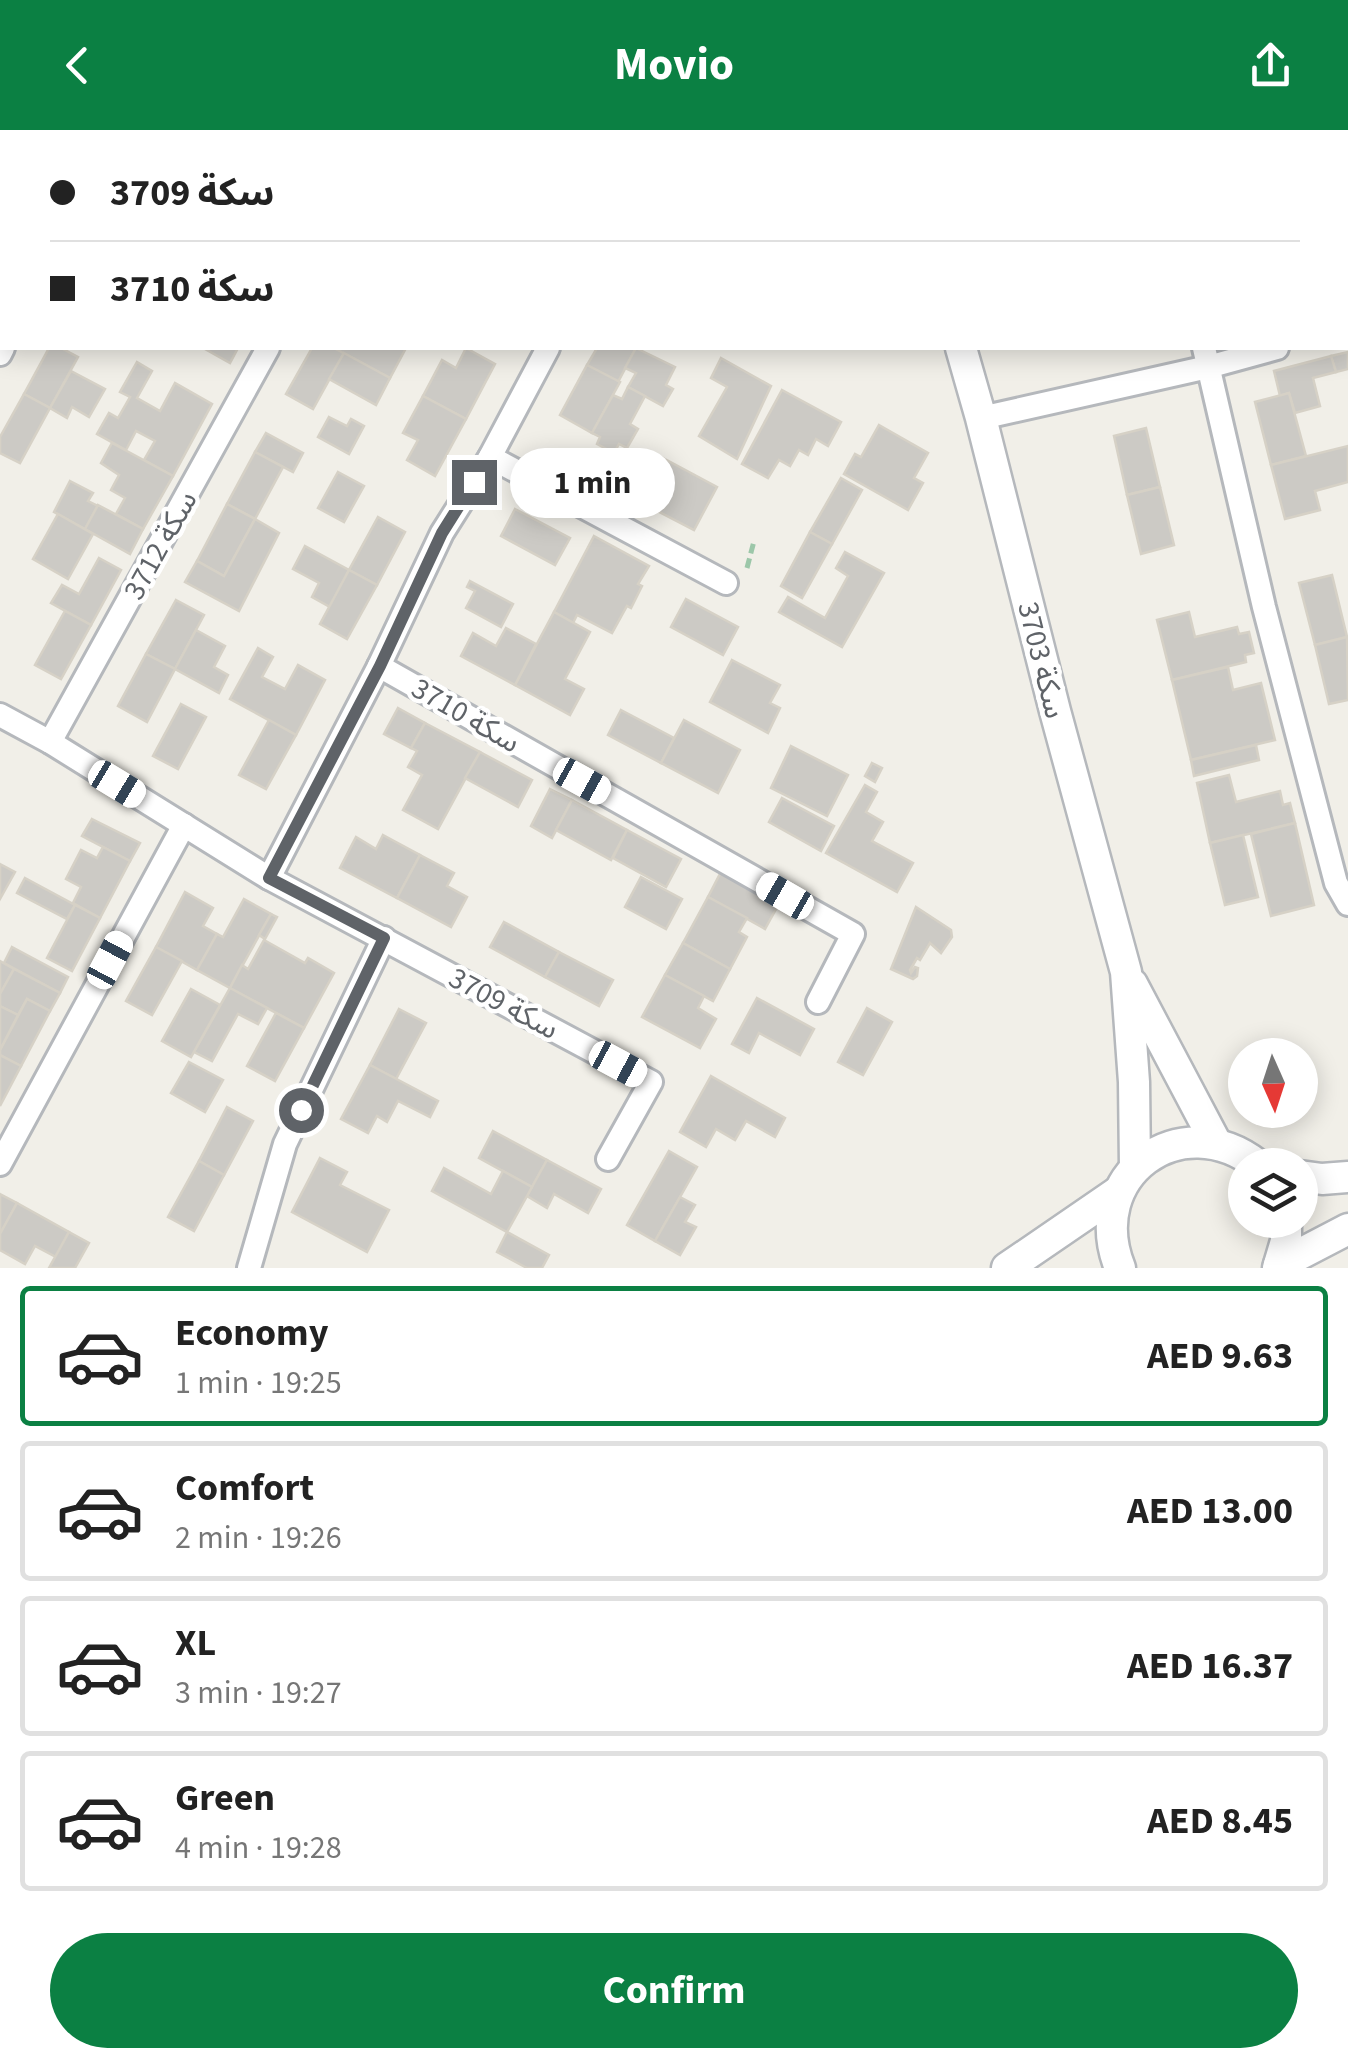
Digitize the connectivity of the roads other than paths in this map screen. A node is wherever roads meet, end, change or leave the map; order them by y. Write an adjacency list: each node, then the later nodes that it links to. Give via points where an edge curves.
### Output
1 (267, 350): 11 (street, سكة 3712)
2 (547, 350): 7 (street, سكة 3710)
3 (961, 350): 6 (street, سكة 3703)
4 (1261, 350): 5 (street)
5 (1206, 357): 6 (street); 14 (street, via 1264,607 1336,883)
6 (981, 418): 16 (street, سكة 3703)
7 (490, 457): 8 (street); 9 (street, سكة 3710, via 442,533)
8 (726, 582)
9 (380, 666): 13 (street, سكة 3710); 17 (street, سكة 3710, via 852,934)
10 (0, 715): 11 (street, سكة 3709)
11 (50, 742): 12 (street, سكة 3709)
12 (184, 825): 13 (street, سكة 3709); 21 (street)
13 (269, 878): 15 (street, سكة 3709)
14 (1348, 904)
15 (384, 938): 20 (street, سكة 3709, via 652,1082); 28 (street, via 285,1144)
16 (1126, 972): 18 (street, سكة 3703); 24 (street, سكة 3703, via 1134,1082)
17 (818, 1002)
18 (1241, 1148)
19 (1228, 1152): 24 (street, via 1186,1142 1158,1151)
20 (608, 1159)
21 (0, 1164)
22 (1318, 1178): 23 (street)
23 (1348, 1178)
24 (1126, 1180): 29 (street); 30 (street, سكة 3703, via 1110,1220)
25 (1348, 1228): 27 (street)
26 (1286, 1238): 27 (street)
27 (1279, 1267)
28 (248, 1268)
29 (1008, 1268)
30 (1120, 1268)

